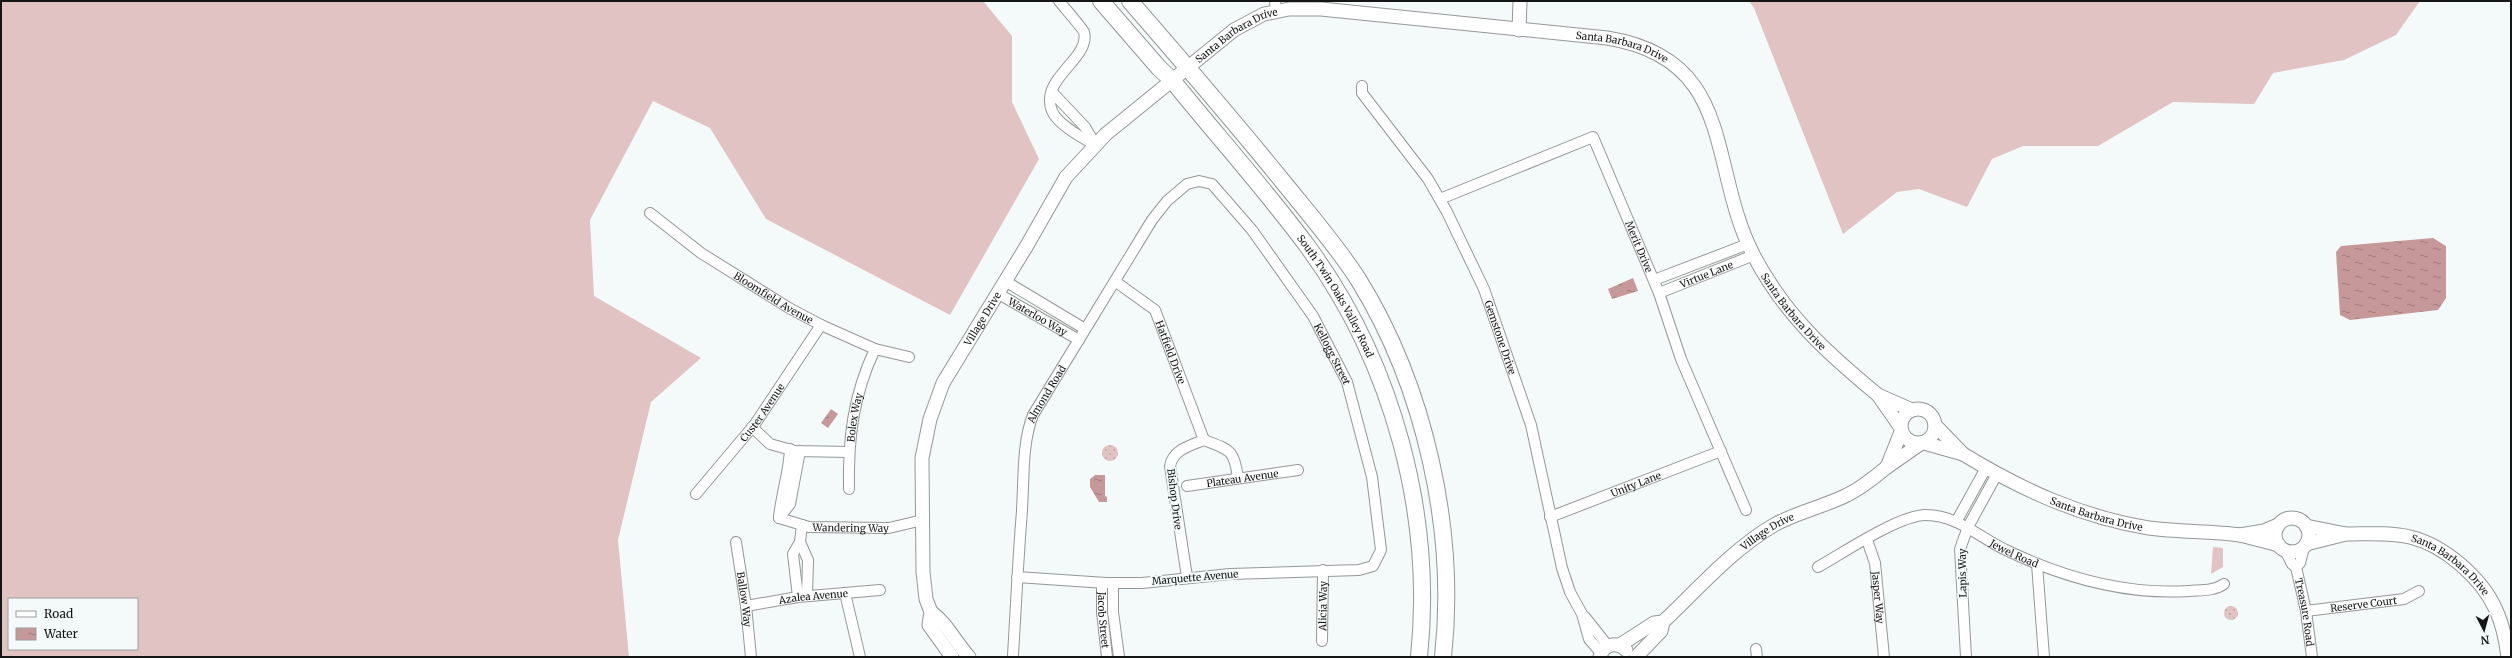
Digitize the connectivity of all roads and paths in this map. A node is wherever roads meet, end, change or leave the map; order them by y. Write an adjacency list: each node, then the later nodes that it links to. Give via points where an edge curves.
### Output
1 (1059, 1): 10 (street, via 1084,31 1084,43 1074,61 1061,72)
2 (1101, 1): 8 (main road, South Twin Oaks Valley Road)
3 (1130, 1): 7 (main road)
4 (1520, 1): 6 (street)
5 (1276, 6): 6 (street, Santa Barbara Drive); 7 (street, Santa Barbara Drive, via 1234,30)
6 (1519, 30): 17 (street, Santa Barbara Drive, via 1624,41 1656,52 1674,66 1693,84 1708,108 1717,132 1733,201)
7 (1188, 68): 8 (street, Santa Barbara Drive); 95 (main road, via 1326,235 1358,279 1394,349 1416,406 1435,482 1446,592)
8 (1172, 80): 13 (street, Village Drive, via 1106,134); 94 (main road, South Twin Oaks Valley Road, via 1308,247 1339,294 1372,359 1393,413 1411,481 1423,593)
9 (1362, 86): 15 (street, Gemstone Drive, via 1362,93 1428,179)
10 (1052, 92): 11 (street); 12 (street, via 1052,111)
11 (1069, 111): 12 (street); 13 (street, via 1085,127)
12 (1061, 120): 13 (street, via 1067,128)
13 (1096, 146): 20 (street, Village Drive, via 1066,177)
14 (1199, 181): 21 (street, Almond Road, via 1187,184 1152,220); 66 (street, Kellogg Street, via 1212,184 1252,230 1313,316 1347,382 1372,477 1381,550)
15 (1440, 199): 19 (street, Merit Drive, via 1593,137); 51 (street, Gemstone Drive, via 1484,289 1514,371 1531,425)
16 (650, 214): 25 (street, Bloomfield Avenue, via 701,253)
17 (1751, 249): 18 (street, Virtue Lane); 22 (street, Virtue Lane); 30 (street, Santa Barbara Drive, via 1782,300 1804,329)
18 (1680, 271): 19 (street, Virtue Lane); 22 (street)
19 (1654, 280): 24 (street, Merit Drive)
20 (1005, 281): 23 (street, Village Drive); 26 (street, Waterloo Way)
21 (1116, 282): 26 (street, Almond Road); 35 (street, Hatfield Drive, via 1156,310)
22 (1684, 283): 24 (street, Virtue Lane)
23 (997, 293): 27 (street, Waterloo Way); 52 (street, Village Drive, via 943,383 930,419 922,458)
24 (1659, 293): 38 (street, Merit Drive, via 1682,359)
25 (821, 325): 28 (street, Bloomfield Avenue); 33 (street, Custer Avenue)
26 (1085, 329): 27 (street, Almond Road)
27 (1079, 340): 72 (street, Almond Road, via 1040,402 1028,428)
28 (874, 349): 29 (street, Bloomfield Avenue); 39 (street, Bolex Way, via 853,408)
29 (909, 357)
30 (1878, 395): 31 (street, Santa Barbara Drive); 34 (street, Santa Barbara Drive)
31 (1912, 410): 32 (street, via 1928,412); 34 (street, via 1904,416)
32 (1935, 425): 36 (street, via 1933,435); 40 (street, Santa Barbara Drive)
33 (752, 427): 37 (street, via 770,444); 47 (street, Custer Avenue)
34 (1901, 430): 36 (street, via 1911,442); 41 (street, Village Drive)
35 (1204, 440): 44 (street, via 1230,452 1235,459); 73 (street, Bishop Drive, via 1181,449 1172,458 1170,466)
36 (1922, 443): 40 (street, Santa Barbara Drive); 41 (street, Village Drive)
37 (795, 450): 39 (street); 54 (street, Wandering Way, via 791,479 781,491 778,518)
38 (1721, 451): 50 (street, Merit Drive); 51 (street, Unity Lane)
39 (849, 452): 46 (street, Bolex Way)
40 (1963, 454): 43 (street, Santa Barbara Drive)
41 (1887, 466): 84 (street, Village Drive, via 1867,483 1846,495 1773,526 1742,548)
42 (1298, 470): 44 (street, Plateau Avenue)
43 (1991, 471): 48 (street); 49 (street, Lapis Way); 59 (street, Santa Barbara Drive, via 2039,496 2097,517 2151,528)
44 (1238, 478): 45 (street, Plateau Avenue)
45 (1188, 486)
46 (848, 489)
47 (696, 494)
48 (1967, 502): 49 (street); 53 (street)
49 (1978, 508): 57 (street, Lapis Way)
50 (1746, 510)
51 (1550, 517): 86 (street, Gemstone Drive, via 1570,592)
52 (923, 520): 54 (street, Wandering Way, via 889,528); 83 (street, Village Drive, via 923,572 926,599)
53 (1956, 522): 57 (street, Jewel Road); 60 (street, Jewel Road, via 1940,516 1925,515 1902,521)
54 (802, 525): 62 (street)
55 (2278, 525): 56 (street, via 2292,518 2303,521); 59 (street, Santa Barbara Drive, via 2264,531); 64 (street, via 2275,535)
56 (2306, 526): 58 (street, Santa Barbara Drive); 63 (street, via 2309,537)
57 (1968, 527): 65 (street, Jewel Road, via 2007,551); 99 (street, Lapis Way, via 1960,555)
58 (2346, 534): 63 (street, Santa Barbara Drive); 102 (street, Santa Barbara Drive, via 2393,534 2410,537 2445,553 2465,568 2495,608 2502,625)
59 (2240, 535): 64 (street, Santa Barbara Drive)
60 (1867, 540): 67 (street, Jewel Road); 98 (street, Jasper Way, via 1875,563)
61 (736, 542): 81 (street, Ballow Way)
62 (800, 542): 70 (street, via 808,560); 71 (street, via 793,554)
63 (2305, 545): 64 (street, via 2294,551); 68 (street, Treasure Road, via 2300,563)
64 (2282, 548): 68 (street, Treasure Road)
65 (2037, 564): 76 (street, Jewel Road, via 2111,587 2176,592 2217,589); 100 (street)
66 (1373, 566): 69 (street, Marquette Avenue, via 1359,570)
67 (1818, 567)
68 (2296, 567): 82 (street, Treasure Road)
69 (1323, 570): 73 (street, Marquette Avenue); 85 (street, Alicia Way)
70 (807, 571): 71 (street); 80 (street)
71 (794, 572): 80 (street)
72 (1017, 577): 74 (street, Marquette Avenue); 87 (street, Almond Road)
73 (1187, 577): 75 (street, Marquette Avenue)
74 (1102, 583): 75 (street, Marquette Avenue); 92 (street, Jacob Street)
75 (1113, 583): 93 (street, Jacob Street, via 1113,612)
76 (2224, 584)
77 (880, 590): 79 (street, Azalea Avenue)
78 (2419, 591): 82 (street, Reserve Court, via 2404,599)
79 (845, 593): 80 (street, Azalea Avenue); 89 (street)
80 (803, 596): 81 (street, Azalea Avenue)
81 (746, 606): 88 (street, Ballow Way)
82 (2306, 611): 101 (street, Treasure Road)
83 (931, 612): 90 (street, Village Drive, via 929,625); 91 (street, Village Drive, via 940,618 956,643)
84 (1663, 622): 86 (street, Village Drive, via 1654,623); 97 (street, Village Drive, via 1661,630)
85 (1322, 641)
86 (1607, 650): 96 (street, via 1626,650)
87 (1013, 655)
88 (750, 657)
89 (860, 657)
90 (952, 657)
91 (969, 657)
92 (1107, 657)
93 (1119, 657)
94 (1419, 657)
95 (1443, 657)
96 (1629, 657)
97 (1636, 657)
98 (1884, 657)
99 (1966, 657)
100 (2044, 657)
101 (2312, 657)
102 (2508, 657)

